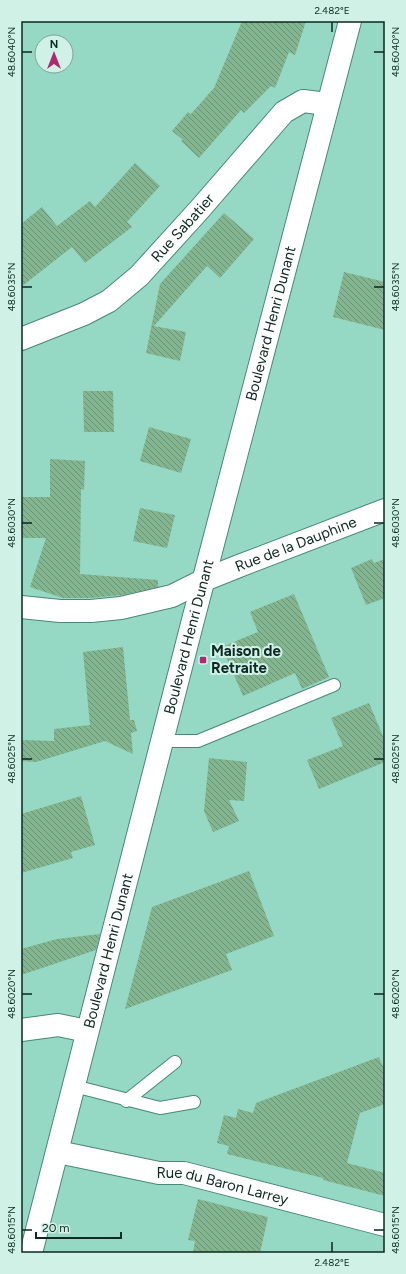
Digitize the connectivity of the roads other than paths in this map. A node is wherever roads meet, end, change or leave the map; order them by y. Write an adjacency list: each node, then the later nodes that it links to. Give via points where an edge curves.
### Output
1 (350, 21): 2 (main road, Boulevard Henri Dunant)
2 (327, 104): 3 (main road, Rue Sabatier, via 303,101 284,112 139,276 109,301 84,314); 5 (main road, Boulevard Henri Dunant)
3 (21, 339)
4 (385, 510): 5 (main road, Rue de la Dauphine)
5 (204, 580): 6 (main road, Rue de la Dauphine, via 172,596 121,608 60,611); 8 (main road, Boulevard Henri Dunant)
6 (21, 607)
7 (334, 685): 8 (lane, via 198,741)
8 (162, 741): 10 (main road, Boulevard Henri Dunant)
9 (21, 1030): 10 (main road, via 58,1025)
10 (87, 1031): 12 (main road, Boulevard Henri Dunant)
11 (175, 1062): 13 (lane)
12 (74, 1086): 13 (lane); 15 (main road, Boulevard Henri Dunant)
13 (126, 1101): 14 (lane, via 160,1108)
14 (194, 1102)
15 (58, 1152): 16 (main road, Rue du Baron Larrey, via 159,1173 184,1173); 17 (main road, Boulevard Henri Dunant)
16 (385, 1225)
17 (31, 1253)

